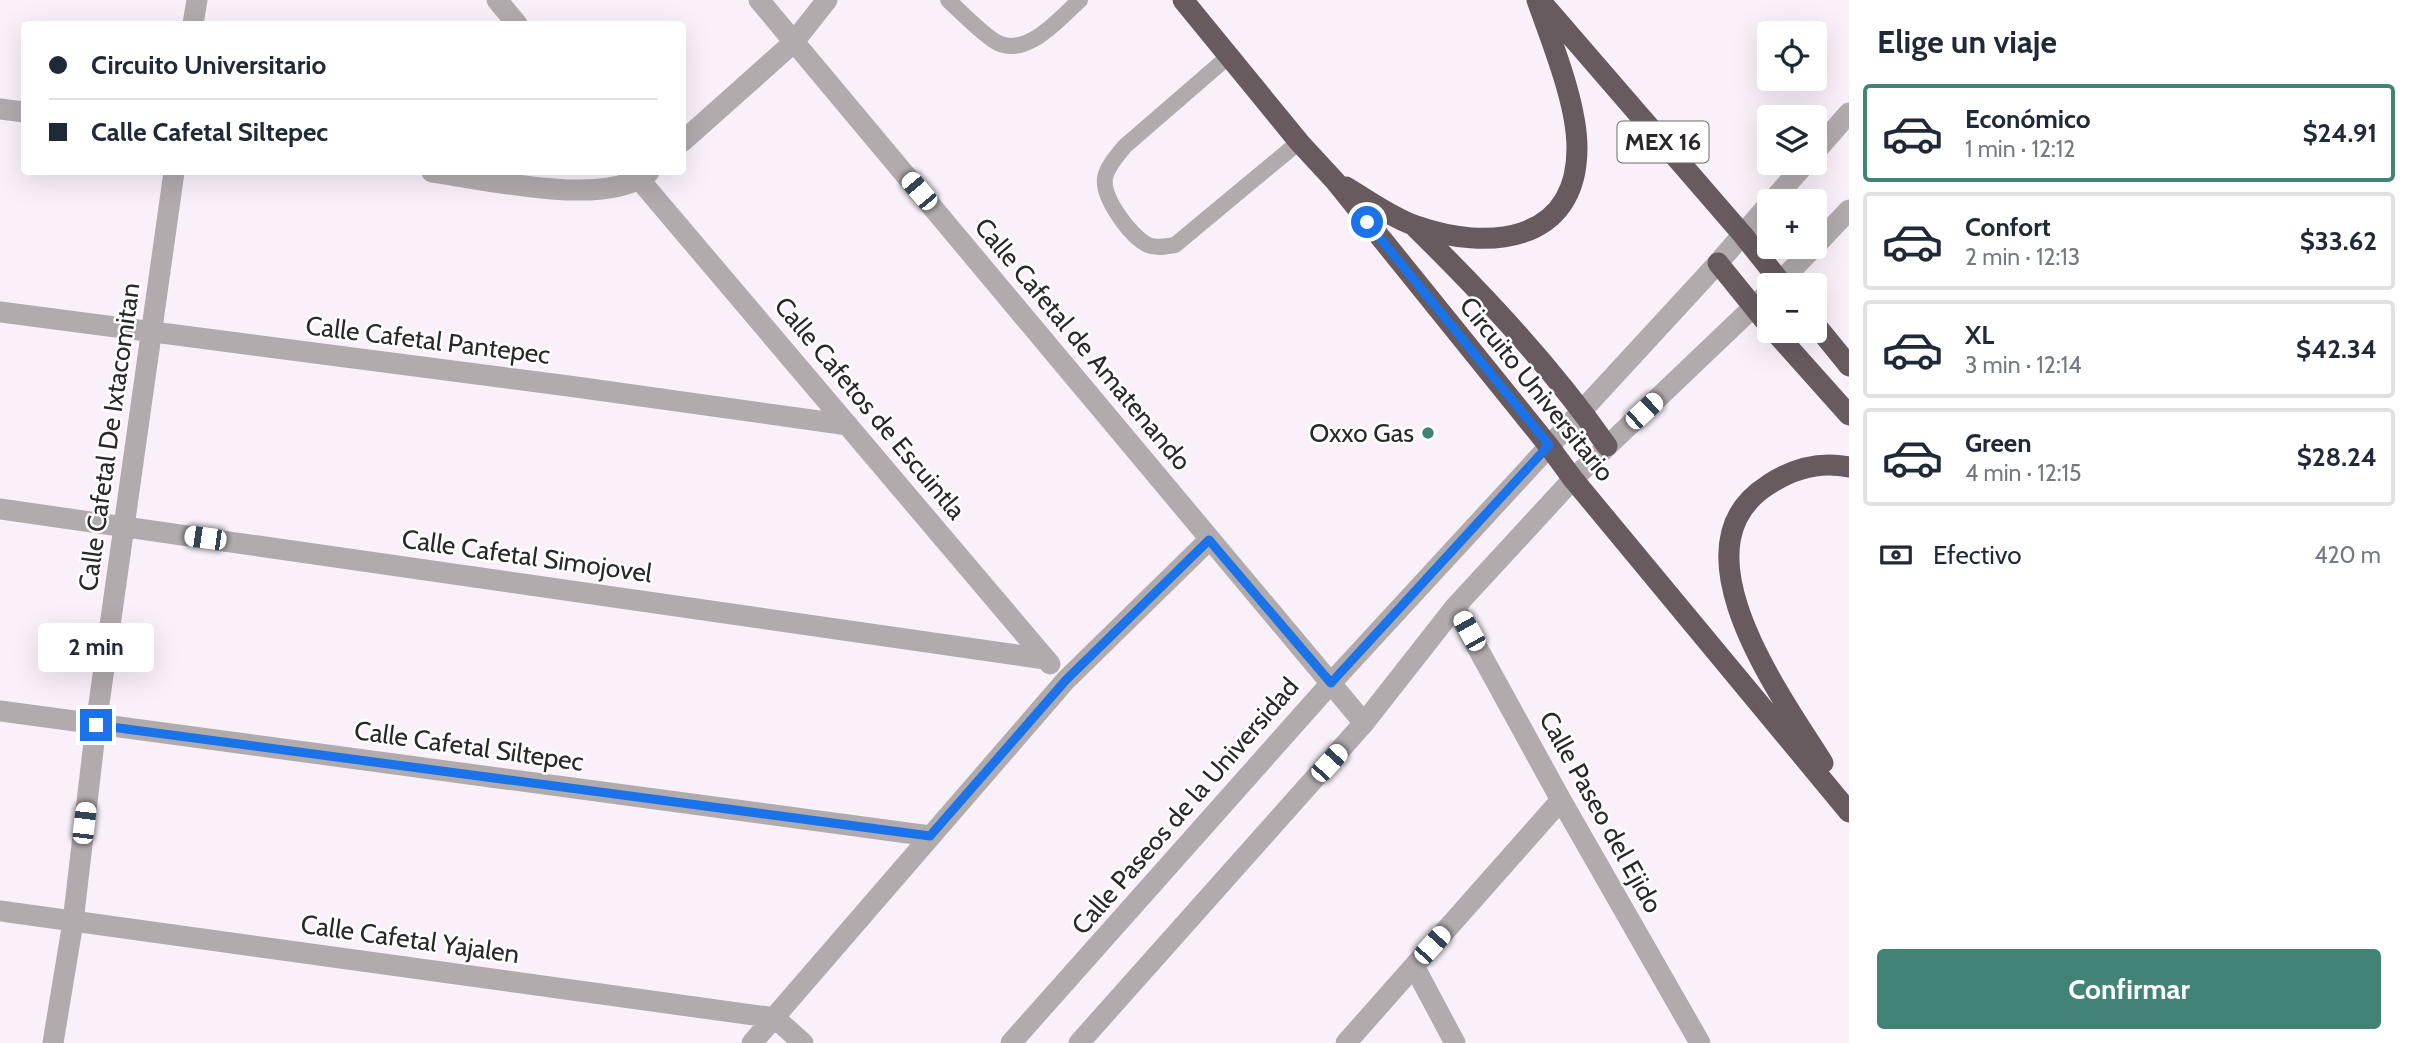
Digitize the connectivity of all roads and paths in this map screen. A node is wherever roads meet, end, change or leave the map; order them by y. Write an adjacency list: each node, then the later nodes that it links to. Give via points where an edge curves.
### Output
1 (197, 0): 9 (street)
2 (497, 0): 10 (street)
3 (759, 0): 11 (street, Calle Cafetal de Amatenando)
4 (827, 0): 11 (street)
5 (1080, 0): 8 (lane, via 1037,37 1018,46 996,42)
6 (1183, 0): 12 (highway, Circuito Universitario)
7 (1539, 0): 28 (highway, via 1572,110 1577,146 1570,191 1554,213 1519,236 1493,240 1458,237); 30 (highway, MEX 16)
8 (951, 1)
9 (194, 21)
10 (514, 21)
11 (793, 43): 16 (street); 52 (street, Calle Cafetal de Amatenando)
12 (1229, 56): 18 (highway, Circuito Universitario); 18 (lane, via 1112,161 1105,192 1114,209 1150,246 1175,244)
13 (0, 109): 14 (street)
14 (21, 112)
15 (1849, 113): 17 (street)
16 (686, 138)
17 (1827, 138)
18 (1300, 142): 24 (highway, Circuito Universitario)
19 (174, 175): 39 (street, Calle Cafetal De Ixtacomitan)
20 (453, 175): 21 (street, via 584,190)
21 (636, 175)
22 (641, 175): 45 (street, Calle Cafetos de Escuintla)
23 (1796, 175): 25 (street, Calle Paseos de la Universidad)
24 (1335, 181): 28 (highway); 46 (highway, Circuito Universitario)
25 (1783, 189)
26 (1849, 210): 29 (street)
27 (1757, 218): 30 (street, Calle Paseos de la Universidad)
28 (1414, 225): 43 (highway, via 1473,284)
29 (1827, 233)
30 (1742, 235): 32 (street, Calle Paseos de la Universidad); 33 (highway, MEX 16)
31 (1802, 259): 34 (street)
32 (1718, 263): 36 (highway); 43 (street, Calle Paseos de la Universidad)
33 (1768, 273)
34 (1789, 273)
35 (1757, 304): 36 (street)
36 (1753, 308): 38 (highway); 47 (street)
37 (0, 312): 39 (street, Calle Cafetal Pantepec)
38 (1757, 312)
39 (153, 333): 45 (street, Calle Cafetal Pantepec); 51 (street, Calle Cafetal De Ixtacomitan)
40 (1827, 339): 42 (highway)
41 (1785, 343): 44 (highway)
42 (1849, 366)
43 (1582, 409): 46 (street, Calle Paseos de la Universidad); 47 (highway)
44 (1849, 415)
45 (848, 425): 54 (street, Calle Cafetos de Escuintla)
46 (1549, 445): 49 (highway, Circuito Universitario); 56 (street, Calle Paseos de la Universidad)
47 (1607, 446): 49 (street)
48 (1849, 467): 61 (highway, via 1807,467 1760,490 1734,528 1730,552 1731,582 1754,647)
49 (1573, 479): 53 (street); 62 (highway, Circuito Universitario)
50 (0, 509): 51 (street, Calle Cafetal Simojovel)
51 (124, 526): 54 (street, Calle Cafetal Simojovel); 59 (street, Calle Cafetal De Ixtacomitan)
52 (1209, 540): 55 (street); 56 (street, Calle Cafetal de Amatenando)
53 (1455, 607): 58 (street); 60 (street, Calle Paseo del Ejido)
54 (1045, 659): 55 (street, Calle Cafetos de Escuintla)
55 (1066, 680): 63 (street)
56 (1331, 683): 58 (street, Calle Cafetal de Amatenando); 71 (street, Calle Paseos de la Universidad)
57 (0, 711): 59 (street, Calle Cafetal Siltepec)
58 (1364, 723): 72 (street)
59 (96, 725): 63 (street, Calle Cafetal Siltepec); 65 (street, Calle Cafetal De Ixtacomitan)
60 (1561, 800): 66 (street); 75 (street, Calle Paseo del Ejido)
61 (1849, 806)
62 (1849, 812)
63 (930, 836): 67 (street)
64 (0, 911): 65 (street, Calle Cafetal Yajalen)
65 (72, 922): 67 (street, Calle Cafetal Yajalen); 68 (street, Calle Cafetal De Ixtacomitan)
66 (1414, 966): 73 (street); 74 (street)
67 (775, 1018): 69 (street); 70 (street)
68 (53, 1043)
69 (752, 1043)
70 (803, 1043)
71 (1011, 1043)
72 (1079, 1043)
73 (1346, 1043)
74 (1455, 1043)
75 (1700, 1043)

